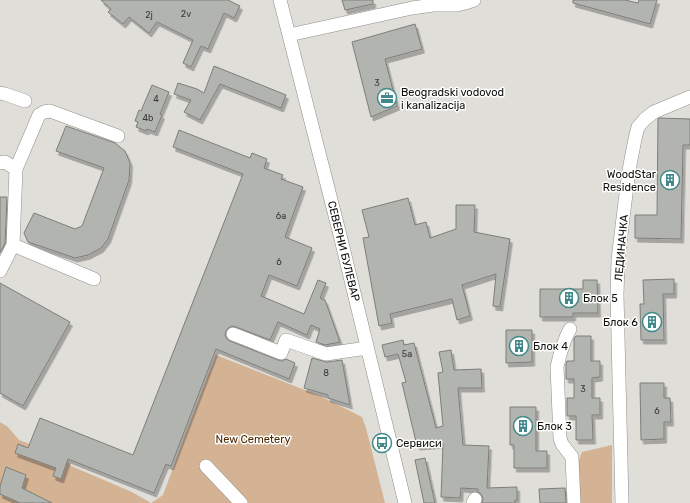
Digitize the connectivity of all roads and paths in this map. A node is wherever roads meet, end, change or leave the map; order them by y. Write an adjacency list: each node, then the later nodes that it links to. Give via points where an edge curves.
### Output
1 (280, 0): 3 (street, СЕВЕРНИ БУЛЕВАР)
2 (474, 0): 3 (street, via 457,5 412,8)
3 (289, 35): 15 (street, СЕВЕРНИ БУЛЕВАР)
4 (0, 93): 6 (street)
5 (690, 97): 20 (street, ЛЕДИНАЧКА, via 654,112 638,127 629,170 619,253 617,295)
6 (25, 101)
7 (118, 136): 9 (street, via 50,111 44,112 39,115)
8 (0, 162): 9 (street, via 5,162)
9 (16, 169): 10 (street)
10 (13, 245): 11 (street); 12 (street)
11 (0, 271)
12 (94, 279)
13 (570, 329): 19 (street, via 557,367 560,438 572,457)
14 (233, 334): 15 (street, via 281,353 286,340 326,354)
15 (367, 348): 18 (street, СЕВЕРНИ БУЛЕВАР)
16 (206, 466): 17 (street)
17 (241, 503)
18 (404, 503)
19 (574, 503)
20 (622, 503)

